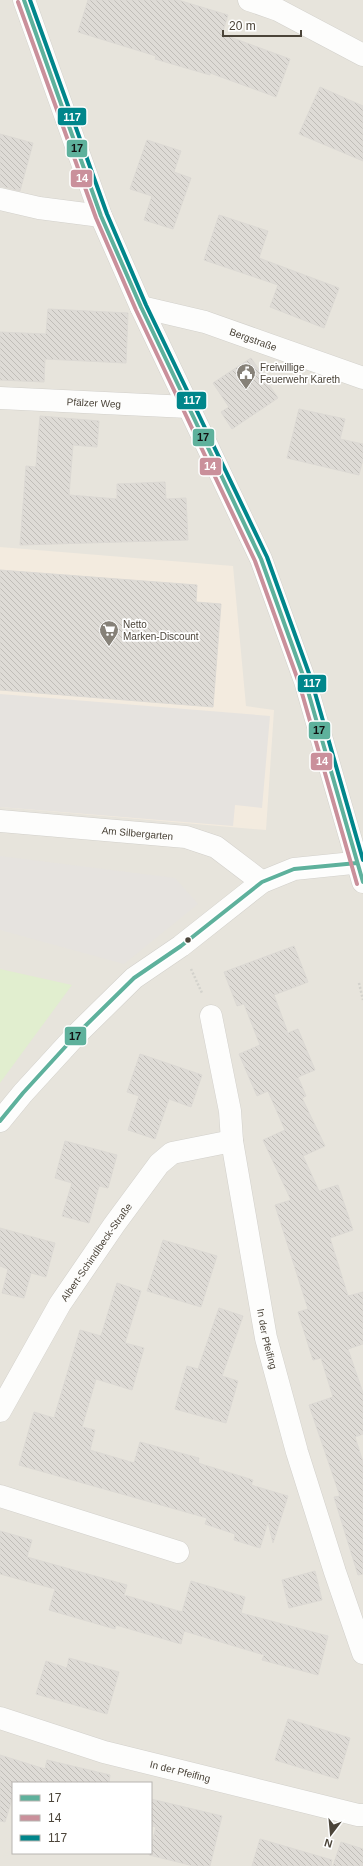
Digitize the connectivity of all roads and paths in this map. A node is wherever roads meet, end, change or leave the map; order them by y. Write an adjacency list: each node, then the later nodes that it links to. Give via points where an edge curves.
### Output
1 (24, 0): 5 (street)
2 (249, 0): 3 (street, via 278,10)
3 (363, 55)
4 (0, 199): 5 (street, via 40,208)
5 (101, 216): 6 (street)
6 (141, 307): 7 (street, Bergstraße, via 205,322); 9 (street)
7 (363, 378)
8 (0, 398): 9 (street, Pfälzer Weg)
9 (188, 407): 11 (street, via 261,559 305,681)
10 (0, 821): 12 (street, Am Silbergarten, via 186,837 216,847)
11 (361, 869): 12 (street, via 294,869)
12 (262, 882): 16 (street, via 181,946 134,978 77,1034)
13 (359, 983): 14 (path)
14 (363, 1000)
15 (210, 1016): 17 (street, In der Pfeifing, via 230,1111)
16 (0, 1122)
17 (232, 1141): 18 (street, Albert-Schindlbeck-Straße, via 172,1153 159,1164 60,1304); 21 (street, In der Pfeifing, via 266,1338 297,1452)
18 (0, 1411)
19 (0, 1496): 20 (street)
20 (178, 1552)
21 (363, 1653)
22 (0, 1718): 23 (street, In der Pfeifing, via 104,1752)
23 (363, 1815)

